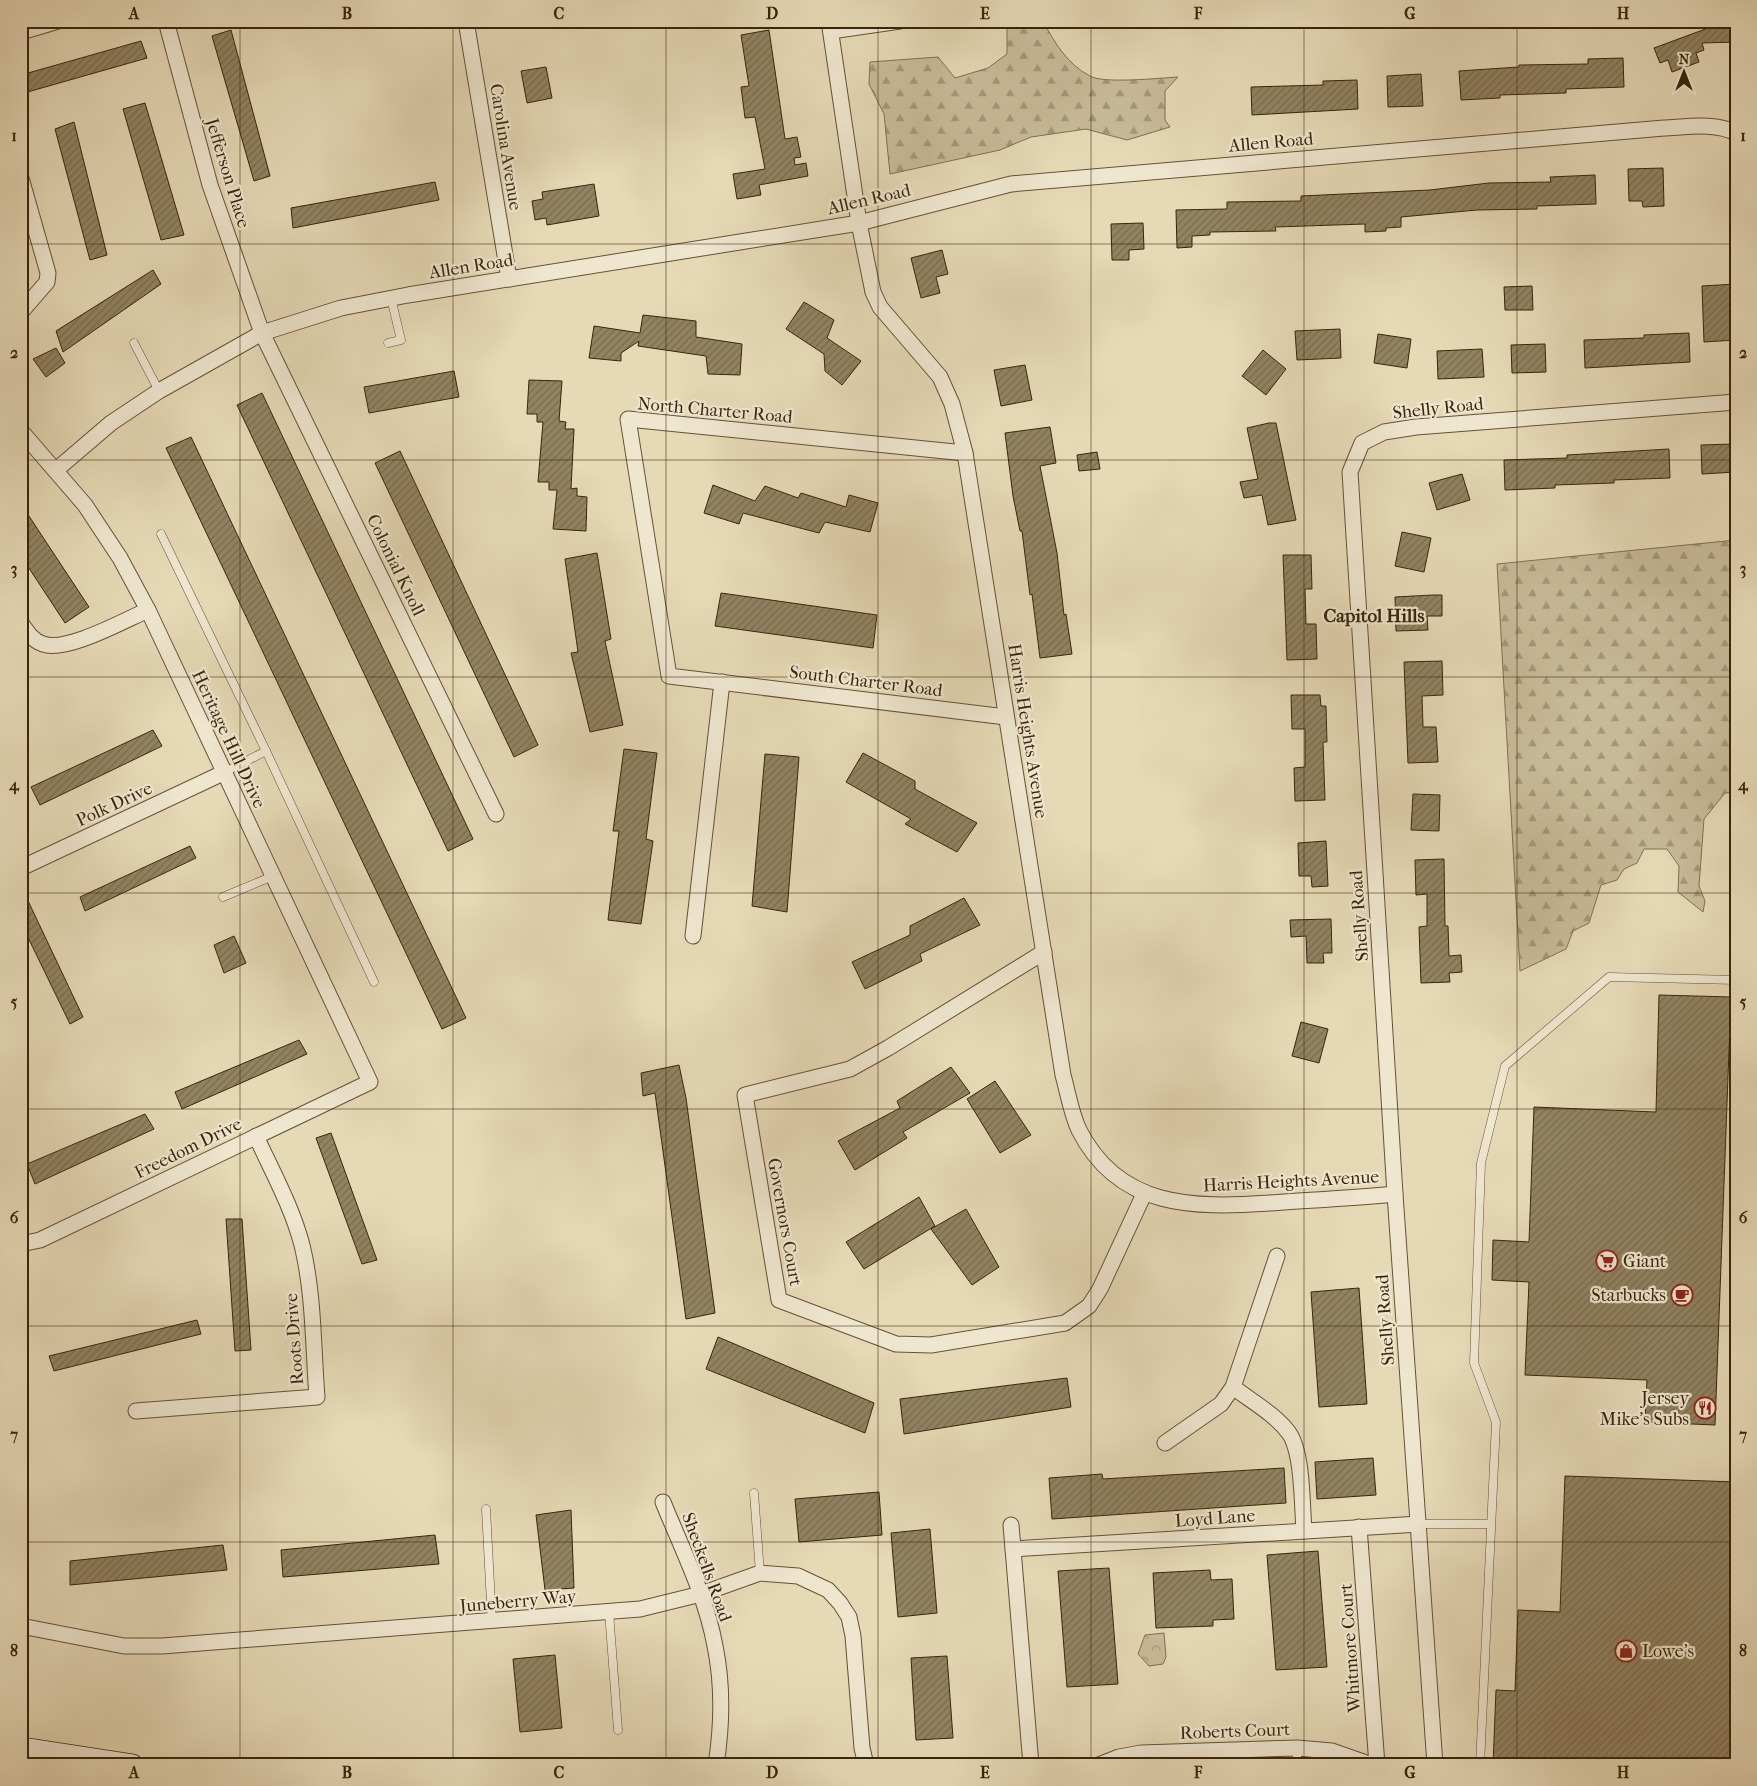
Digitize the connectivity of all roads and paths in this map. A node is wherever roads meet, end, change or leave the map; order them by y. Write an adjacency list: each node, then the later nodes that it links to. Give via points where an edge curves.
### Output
1 (58, 21): 6 (street)
2 (166, 21): 13 (street, Jefferson Place, via 210,185)
3 (466, 21): 10 (street, Carolina Avenue)
4 (900, 21): 5 (street)
5 (830, 26): 9 (street, Harris Heights Avenue)
6 (21, 32)
7 (1736, 133): 9 (street, Allen Road, via 1705,127 1664,128 1011,184)
8 (21, 178): 12 (street, via 48,273 46,282)
9 (859, 223): 10 (street, Allen Road); 19 (street, Harris Heights Avenue, via 873,292 880,307 940,377 952,404)
10 (509, 279): 11 (street, Allen Road)
11 (390, 298): 13 (street, Allen Road, via 341,308); 15 (lane, via 401,340)
12 (21, 312)
13 (262, 333): 16 (street, Allen Road); 29 (street, Colonial Knoll)
14 (134, 343): 16 (lane)
15 (388, 343)
16 (159, 391): 20 (street, Allen Road, via 111,423)
17 (1736, 402): 40 (street, Shelly Road, via 1416,427 1384,432 1362,443 1350,472)
18 (21, 431): 20 (street, Heritage Hill Drive)
19 (965, 453): 24 (street, North Charter Road, via 628,419); 26 (street, Harris Heights Avenue)
20 (56, 470): 22 (street, Heritage Hill Drive, via 85,505 120,558)
21 (161, 534): 27 (lane)
22 (148, 610): 23 (street, via 65,645 44,645 28,634); 28 (street, Heritage Hill Drive)
23 (21, 624)
24 (669, 676): 25 (street, South Charter Road)
25 (722, 682): 26 (street, South Charter Road); 33 (street)
26 (1006, 717): 34 (street, Harris Heights Avenue)
27 (266, 751): 28 (lane); 36 (lane)
28 (223, 773): 30 (street, Polk Drive); 31 (street, Heritage Hill Drive)
29 (496, 814)
30 (21, 868)
31 (273, 876): 32 (lane); 37 (street, Heritage Hill Drive)
32 (223, 897)
33 (693, 936)
34 (1044, 952): 39 (street, Harris Heights Avenue, via 1063,1075 1079,1129 1102,1163); 39 (street, Governors Court, via 850,1069 744,1095 779,1300 896,1344 931,1345 1065,1323 1089,1306 1100,1289)
35 (1736, 980): 50 (lane, via 1608,976 1505,1066 1481,1163 1474,1363 1496,1422)
36 (374, 982)
37 (370, 1082): 38 (street, Freedom Drive)
38 (256, 1136): 41 (street, Freedom Drive, via 40,1240); 44 (street, Roots Drive, via 290,1209 302,1245 309,1285 317,1397)
39 (1144, 1194): 40 (street, Harris Heights Avenue, via 1169,1202 1232,1206)
40 (1395, 1194): 49 (street, Shelly Road)
41 (21, 1244)
42 (1278, 1256): 43 (street)
43 (1233, 1387): 45 (street, via 1221,1404); 53 (street, via 1290,1434 1298,1464)
44 (136, 1411)
45 (1165, 1443)
46 (754, 1493): 55 (lane)
47 (663, 1502): 56 (street, Sheckells Road)
48 (486, 1509): 58 (lane)
49 (1419, 1524): 50 (lane); 52 (street, Loyd Lane); 71 (street, Shelly Road)
50 (1490, 1524): 72 (lane)
51 (1011, 1526): 54 (street)
52 (1359, 1527): 53 (street, Loyd Lane); 70 (street, Whitmore Court)
53 (1304, 1531): 54 (street, Loyd Lane)
54 (1013, 1549): 66 (street)
55 (760, 1573): 56 (street, Juneberry Way); 65 (street, Juneberry Way, via 798,1576 814,1583 828,1590 849,1617)
56 (701, 1594): 57 (street, Juneberry Way, via 640,1609); 64 (street, Sheckells Road, via 715,1646 721,1700)
57 (609, 1612): 58 (street, Juneberry Way); 60 (lane)
58 (492, 1622): 59 (street, Juneberry Way, via 143,1646 124,1646)
59 (21, 1626)
60 (618, 1730)
61 (21, 1748): 63 (main road)
62 (1297, 1748): 67 (street, Roberts Court, via 1141,1753); 68 (lane); 69 (street, Roberts Court, via 1332,1751)
63 (132, 1765)
64 (716, 1765)
65 (866, 1765)
66 (1031, 1765)
67 (1099, 1765)
68 (1297, 1765)
69 (1372, 1765)
70 (1377, 1765)
71 (1436, 1765)
72 (1480, 1765)

